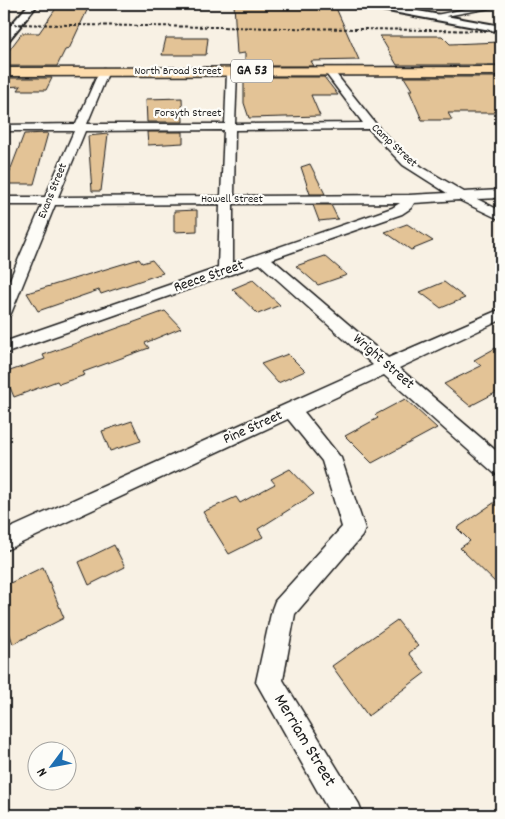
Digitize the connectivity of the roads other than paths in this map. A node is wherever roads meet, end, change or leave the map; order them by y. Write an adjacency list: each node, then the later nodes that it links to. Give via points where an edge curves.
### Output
1 (34, 4): 6 (street)
2 (366, 4): 4 (street)
3 (501, 4): 4 (street)
4 (435, 16): 5 (street)
5 (501, 29)
6 (4, 39)
7 (104, 71): 10 (main road, North Broad Street / GA 53); 11 (main road, North Broad Street / GA 53); 14 (street, Evans Street)
8 (330, 71): 9 (main road, North Broad Street / GA 53); 11 (main road, North Broad Street / GA 53); 13 (street, Camp Street)
9 (501, 71)
10 (4, 72)
11 (232, 72): 12 (street)
12 (230, 126): 13 (street, Forsyth Street); 14 (street, Forsyth Street); 18 (street)
13 (372, 126): 17 (street, Camp Street, via 408,162)
14 (79, 127): 15 (street, Forsyth Street); 20 (street, Evans Street)
15 (4, 128)
16 (501, 194): 17 (street, Howell Street)
17 (459, 195): 19 (street, Howell Street); 22 (street, Camp Street)
18 (228, 199): 19 (street, Howell Street); 20 (street, Howell Street); 24 (street)
19 (409, 199): 23 (street, Reece Street, via 406,206 397,211)
20 (50, 200): 21 (street, Howell Street); 25 (street, Evans Street)
21 (4, 201)
22 (501, 216)
23 (264, 259): 24 (street, Reece Street); 28 (street, Wright Street)
24 (226, 271): 27 (street, Reece Street)
25 (4, 311)
26 (501, 314): 28 (street, Pine Street)
27 (4, 348)
28 (386, 365): 29 (street, Pine Street); 30 (street, Wright Street)
29 (291, 410): 31 (street, Pine Street); 32 (street, Merriam Street, via 331,458 354,529 284,609 269,682)
30 (501, 467)
31 (4, 540)
32 (348, 815)

